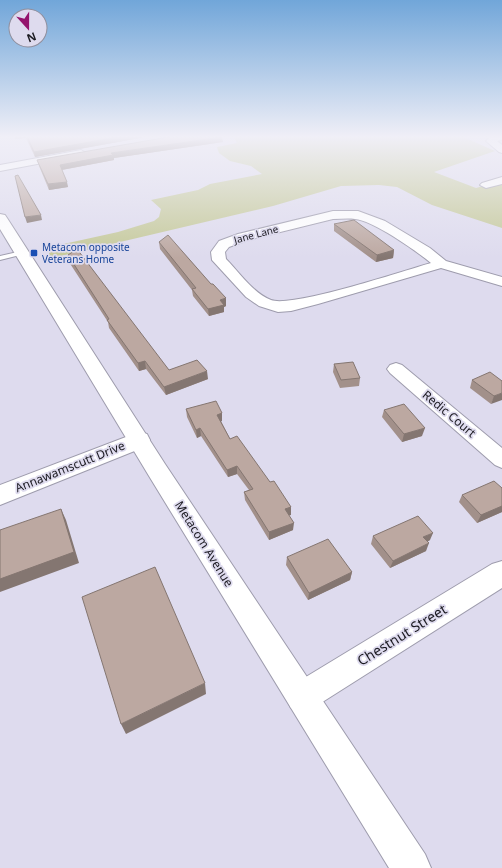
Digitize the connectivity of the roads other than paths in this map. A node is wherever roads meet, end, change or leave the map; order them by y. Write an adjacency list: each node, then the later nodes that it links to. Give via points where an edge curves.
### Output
1 (502, 180): 2 (street)
2 (486, 186)
3 (7, 242): 7 (main road, Metacom Avenue)
4 (441, 264): 4 (street, Jane Lane, via 381,224 350,214 233,240 224,244 218,252 219,260 251,294 264,303 278,306 291,306); 5 (street, Jane Lane)
5 (502, 282)
6 (396, 369): 8 (street, Redic Court)
7 (140, 440): 9 (main road, Annawamscutt Drive); 11 (main road, Metacom Avenue)
8 (502, 460)
9 (0, 495)
10 (502, 574): 11 (main road, Chestnut Street)
11 (302, 697): 12 (main road, Metacom Avenue)
12 (411, 868)

